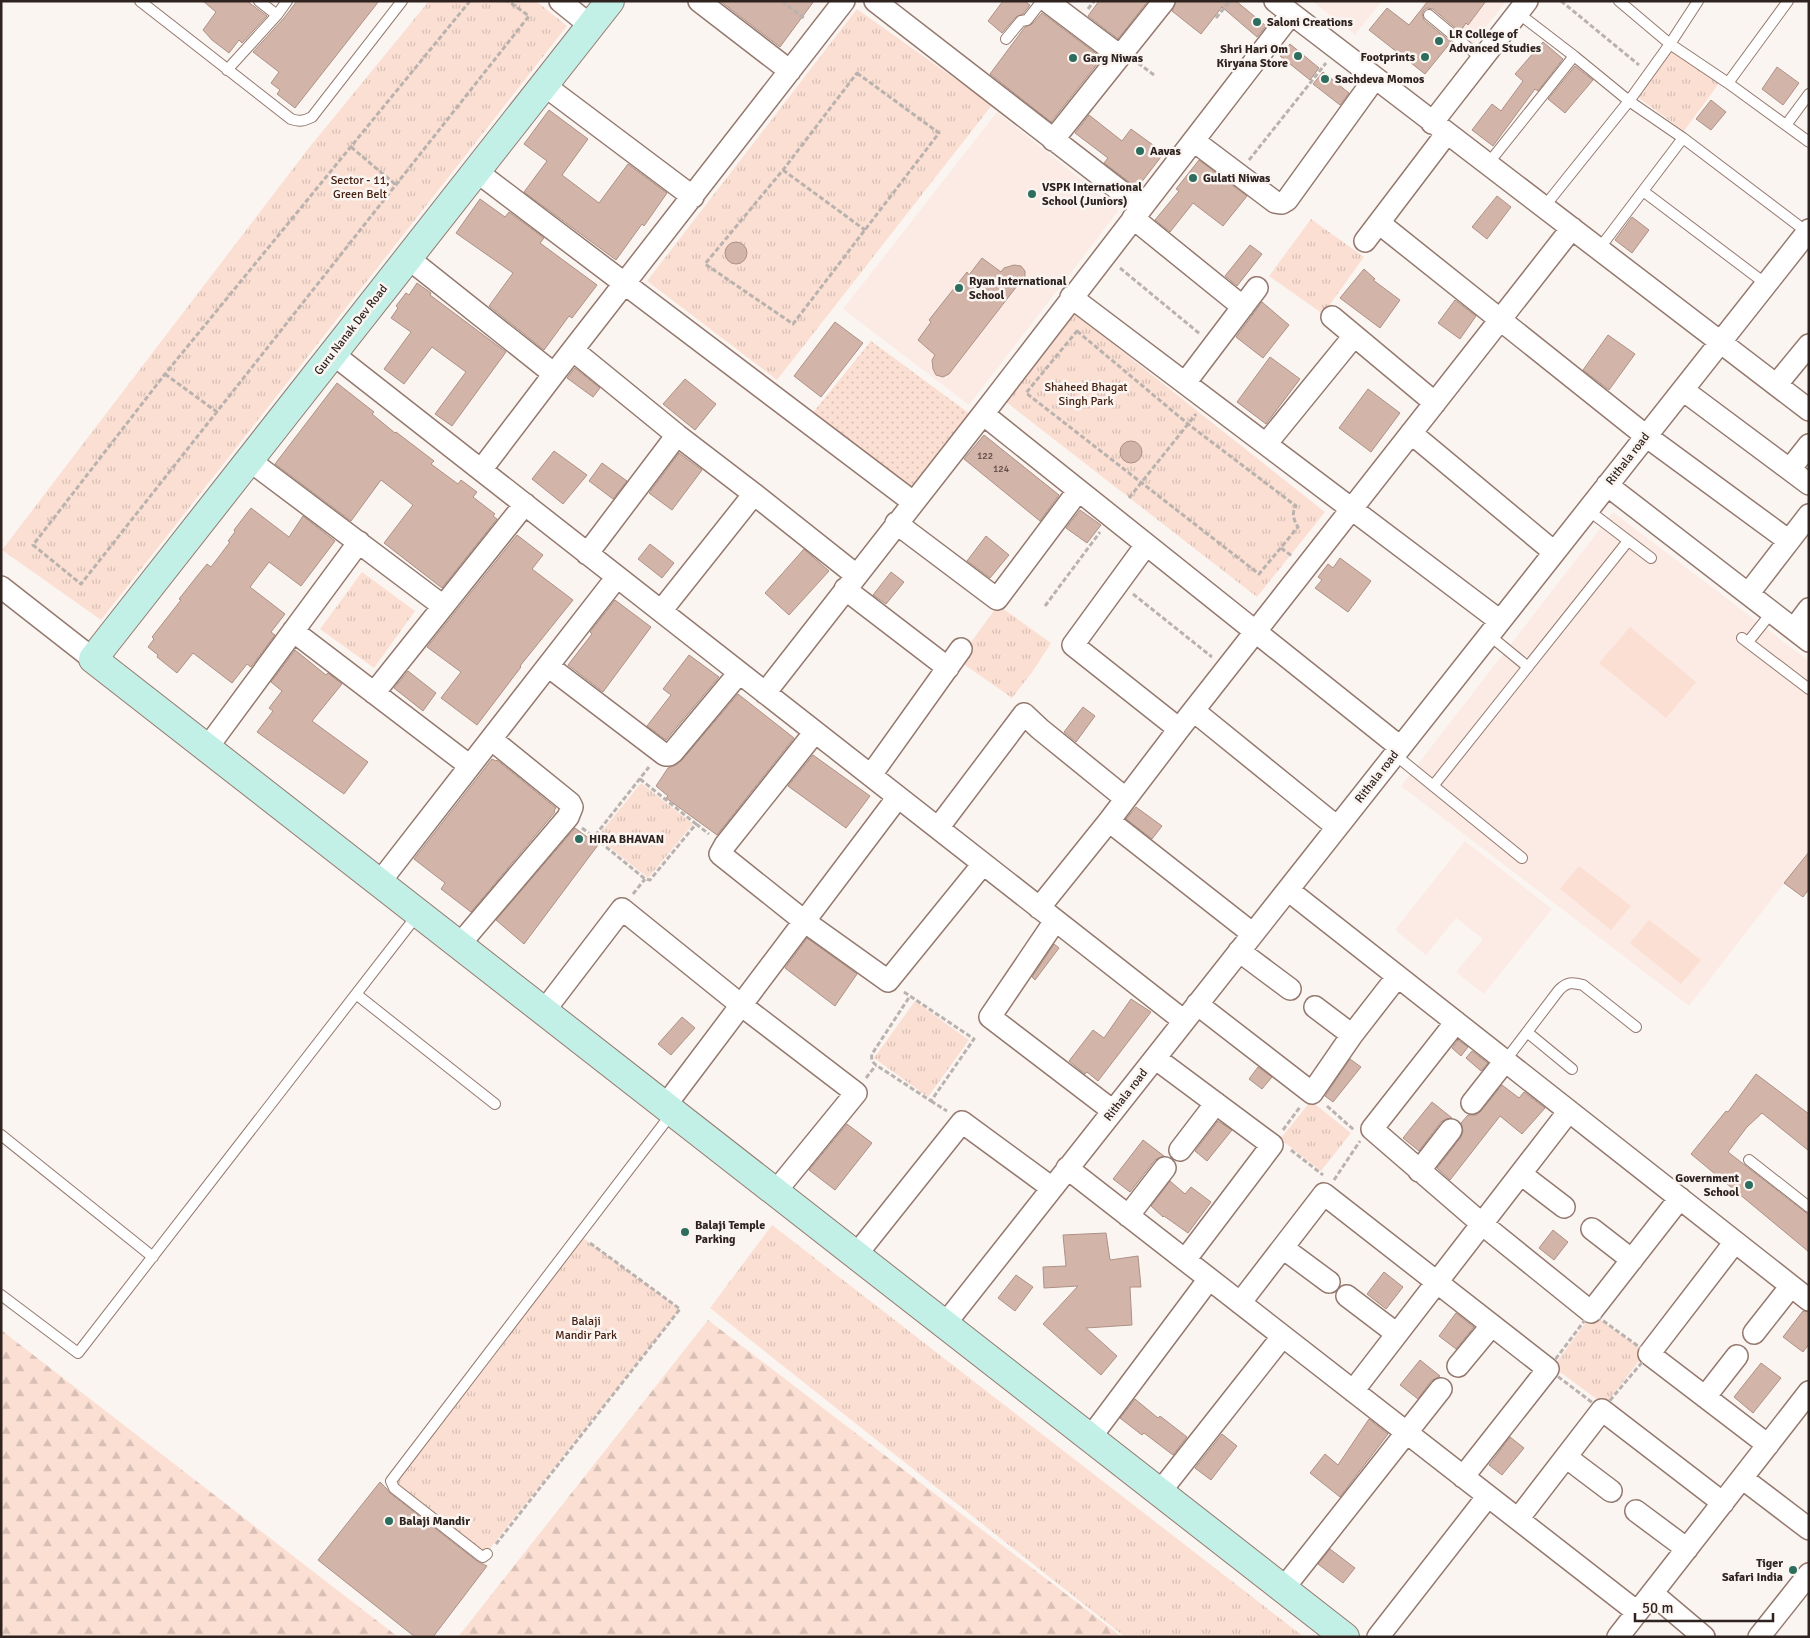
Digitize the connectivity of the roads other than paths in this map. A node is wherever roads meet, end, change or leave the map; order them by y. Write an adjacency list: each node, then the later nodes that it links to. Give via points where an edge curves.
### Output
1 (140, 1): 26 (lane)
2 (258, 1): 18 (lane)
3 (287, 1): 18 (lane)
4 (402, 1): 26 (lane, via 306,121 291,119)
5 (560, 1): 20 (street)
6 (610, 1): 20 (street, Guru Nanak Dev Road)
7 (699, 1): 27 (street)
8 (844, 1): 27 (street)
9 (875, 1): 36 (street)
10 (1042, 1): 21 (lane)
11 (1047, 1): 23 (street)
12 (1164, 1): 23 (street)
13 (1619, 1): 22 (lane)
14 (1698, 1): 22 (lane)
15 (1788, 1): 29 (lane)
16 (1283, 7): 28 (street); 37 (street)
17 (1523, 7): 24 (lane); 25 (street)
18 (277, 15): 26 (lane)
19 (1429, 15): 25 (lane)
20 (591, 26): 30 (street, Guru Nanak Dev Road)
21 (1006, 39)
22 (1670, 44): 29 (lane); 32 (lane)
23 (1120, 56): 36 (street)
24 (1574, 56): 32 (lane); 39 (lane)
25 (1482, 59): 34 (street)
26 (227, 70)
27 (790, 71): 42 (street)
28 (1375, 78): 34 (street); 37 (street, via 1282,203 1275,202)
29 (1728, 83): 33 (lane)
30 (544, 85): 40 (street, Guru Nanak Dev Road); 42 (street)
31 (1809, 94): 33 (lane)
32 (1629, 101): 35 (lane); 43 (lane)
33 (1786, 125): 38 (lane)
34 (1440, 128): 39 (street); 45 (street)
35 (1683, 138): 41 (lane); 47 (lane)
36 (1054, 140): 44 (street)
37 (1194, 141): 44 (street)
38 (1809, 142)
39 (1487, 165): 43 (street)
40 (476, 171): 50 (street, Guru Nanak Dev Road); 51 (street)
41 (1643, 191): 49 (lane); 52 (lane)
42 (693, 197): 51 (street)
43 (1544, 207): 46 (street)
44 (1137, 213): 54 (street); 55 (street)
45 (1379, 223): 48 (street); 57 (street)
46 (1572, 228): 49 (street); 57 (street)
47 (1808, 231): 52 (street, Rithala road)
48 (1365, 241)
49 (1599, 249): 59 (street)
50 (408, 258): 62 (street, Guru Nanak Dev Road); 63 (street)
51 (626, 284): 61 (street); 82 (street)
52 (1766, 284): 59 (street, Rithala road)
53 (1257, 288): 55 (street)
54 (1071, 297): 64 (street); 69 (street)
55 (1242, 307): 64 (street)
56 (1332, 317): 58 (street)
57 (1500, 320): 67 (street); 72 (street)
58 (1354, 336): 67 (street); 73 (street)
59 (1720, 342): 65 (street); 66 (street, Rithala road)
60 (1809, 345): 65 (street)
61 (574, 351): 63 (street); 71 (street)
62 (333, 354): 75 (street, Guru Nanak Dev Road); 76 (street)
63 (554, 374): 76 (street)
64 (1185, 383): 73 (street)
65 (1776, 385): 68 (street)
66 (1682, 390): 72 (street, Rithala road); 77 (street)
67 (1435, 403): 70 (street)
68 (1809, 410)
69 (983, 414): 80 (street); 82 (street)
70 (1411, 433): 84 (street); 92 (street)
71 (677, 435): 81 (street); 93 (street)
72 (1646, 436): 79 (street, Rithala road); 88 (street)
73 (1266, 444): 84 (street)
74 (1809, 445): 77 (street)
75 (249, 460): 89 (street); 108 (street, Guru Nanak Dev Road)
76 (482, 470): 83 (street)
77 (1790, 470): 78 (street)
78 (1809, 484)
79 (1607, 485): 85 (street, Rithala road); 98 (street)
80 (1078, 491): 87 (street, via 997,600); 91 (street)
81 (754, 494): 96 (street); 101 (street)
82 (913, 502): 87 (street)
83 (524, 504): 93 (street); 99 (street)
84 (1352, 509): 103 (street); 105 (street)
85 (1588, 510): 90 (lane); 92 (street, Rithala road)
86 (1809, 515): 88 (street)
87 (896, 523): 96 (street)
88 (1789, 541): 98 (street)
89 (359, 542): 99 (street); 104 (street)
90 (1628, 542): 94 (lane); 110 (lane)
91 (1146, 545): 105 (street); 117 (street, via 1073,645)
92 (1554, 552): 103 (street, Rithala road)
93 (587, 554): 95 (street)
94 (1651, 558)
95 (617, 577): 101 (street); 109 (street)
96 (851, 582): 111 (street); 115 (street)
97 (1, 587): 108 (street)
98 (1748, 594): 102 (street)
99 (443, 606): 114 (street)
100 (1809, 609): 106 (street)
101 (661, 611): 112 (street)
102 (1772, 612): 106 (street); 113 (lane, via 1745,640)
103 (1494, 628): 110 (lane); 121 (street, Rithala road)
104 (293, 632): 114 (street); 120 (street)
105 (1256, 632): 116 (street); 121 (street)
106 (1801, 635)
107 (961, 650): 111 (street)
108 (93, 659): 120 (street)
109 (548, 666): 112 (street, via 665,755 673,752); 119 (street)
110 (1528, 667): 124 (lane)
111 (948, 668): 123 (street)
112 (739, 673): 115 (street)
113 (1807, 684)
114 (374, 693): 122 (street)
115 (765, 693): 118 (street)
116 (1194, 711): 117 (street); 128 (street)
117 (1178, 729): 126 (street)
118 (815, 732): 123 (street); 136 (street, via 720,854)
119 (491, 739): 122 (street); 138 (street, via 572,807 568,817)
120 (207, 748): 132 (street)
121 (1397, 751): 124 (lane); 128 (street, Rithala road)
122 (470, 766): 132 (street)
123 (871, 775): 125 (street)
124 (1433, 786): 130 (lane)
125 (898, 798): 129 (street); 136 (street)
126 (1125, 798): 127 (street); 129 (street, via 1024,714)
127 (1109, 821): 135 (street); 137 (street)
128 (1338, 827): 133 (street, Rithala road)
129 (938, 828): 131 (street)
130 (1522, 858)
131 (983, 864): 135 (street); 136 (street, via 888,981)
132 (379, 883): 134 (street)
133 (1288, 890): 137 (street, Rithala road); 140 (street)
134 (418, 913): 138 (street); 142 (lane)
135 (1047, 914): 147 (street); 159 (street, via 990,1016)
136 (804, 921): 144 (street)
137 (1253, 934): 139 (street, Rithala road)
138 (459, 945): 146 (street)
139 (1239, 951): 141 (street); 143 (street, Rithala road)
140 (1398, 977): 148 (street); 151 (street)
141 (1290, 989)
142 (356, 994): 156 (lane); 180 (lane)
143 (1197, 1004): 147 (street, Rithala road); 151 (street, via 1312,1092)
144 (741, 1005): 146 (street, via 622,908); 158 (street); 170 (street, via 856,1093)
145 (1315, 1007): 151 (street)
146 (544, 1011): 158 (street)
147 (1184, 1021): 152 (street, Rithala road)
148 (1456, 1022): 153 (street); 167 (street, via 1372,1129)
149 (1636, 1027): 150 (lane, via 1583,984 1573,982 1558,990)
150 (1527, 1032): 153 (lane); 154 (lane)
151 (1352, 1035)
152 (1155, 1058): 155 (street); 159 (street, Rithala road)
153 (1505, 1061): 157 (street); 160 (street)
154 (1572, 1069)
155 (1216, 1103): 163 (street); 181 (street, via 1272,1145)
156 (496, 1104)
157 (1472, 1104)
158 (669, 1109): 170 (street); 216 (lane, via 579,1235 391,1481 394,1488 481,1556)
159 (1113, 1110): 165 (street, Rithala road)
160 (1569, 1111): 168 (street); 171 (street)
161 (1451, 1130): 167 (street)
162 (1, 1135): 180 (lane)
163 (1180, 1150)
164 (1750, 1160): 173 (lane)
165 (1068, 1168): 169 (street, Rithala road); 174 (street)
166 (1165, 1168): 174 (street)
167 (1419, 1171): 175 (street)
168 (1521, 1174): 172 (street); 175 (street)
169 (1052, 1188): 179 (street, via 962,1122); 191 (street, Rithala road)
170 (776, 1191): 179 (street)
171 (1680, 1198): 177 (street); 182 (street)
172 (1564, 1207)
173 (1809, 1207)
174 (1128, 1216): 181 (street)
175 (1482, 1224): 182 (street, via 1591,1312); 185 (street)
176 (1592, 1229): 182 (street)
177 (1736, 1242): 186 (street); 201 (street, via 1649,1354)
178 (1283, 1248): 184 (street); 185 (street, via 1324,1194); 190 (street)
179 (856, 1255): 191 (street)
180 (153, 1257): 187 (lane, via 78,1353)
181 (1185, 1260): 183 (street)
182 (1632, 1260)
183 (1209, 1279): 190 (street); 203 (street)
184 (1329, 1282)
185 (1437, 1282): 192 (street); 194 (street)
186 (1791, 1286): 189 (street); 193 (street)
187 (1, 1295)
188 (1347, 1296): 194 (street)
189 (1809, 1300)
190 (1240, 1303): 195 (street)
191 (945, 1324): 203 (street)
192 (1492, 1325): 197 (street); 206 (street, via 1548,1369)
193 (1754, 1333)
194 (1397, 1334): 199 (street)
195 (1282, 1337): 199 (street); 209 (street)
196 (1737, 1356): 201 (street)
197 (1458, 1366)
198 (1441, 1389): 202 (street)
199 (1353, 1391): 202 (street)
200 (1809, 1392): 204 (street)
201 (1705, 1397): 204 (street)
202 (1407, 1433): 206 (street); 218 (street)
203 (1090, 1438): 209 (street)
204 (1768, 1445): 207 (street)
205 (1566, 1457): 208 (street); 211 (street, via 1602,1410); 213 (street)
206 (1463, 1477): 210 (street)
207 (1742, 1478): 211 (street); 214 (street)
208 (1611, 1491)
209 (1160, 1493): 218 (street)
210 (1488, 1496): 213 (street); 222 (street)
211 (1723, 1503): 215 (street)
212 (1636, 1510): 215 (street)
213 (1518, 1519): 220 (street)
214 (1809, 1529)
215 (1686, 1549): 219 (street)
216 (487, 1554)
217 (1809, 1574): 225 (street)
218 (1283, 1589): 221 (street)
219 (1652, 1593): 220 (street); 224 (street)
220 (1637, 1612): 223 (street)
221 (1345, 1637)
222 (1378, 1637)
223 (1618, 1637)
224 (1704, 1637)
225 (1759, 1637)

